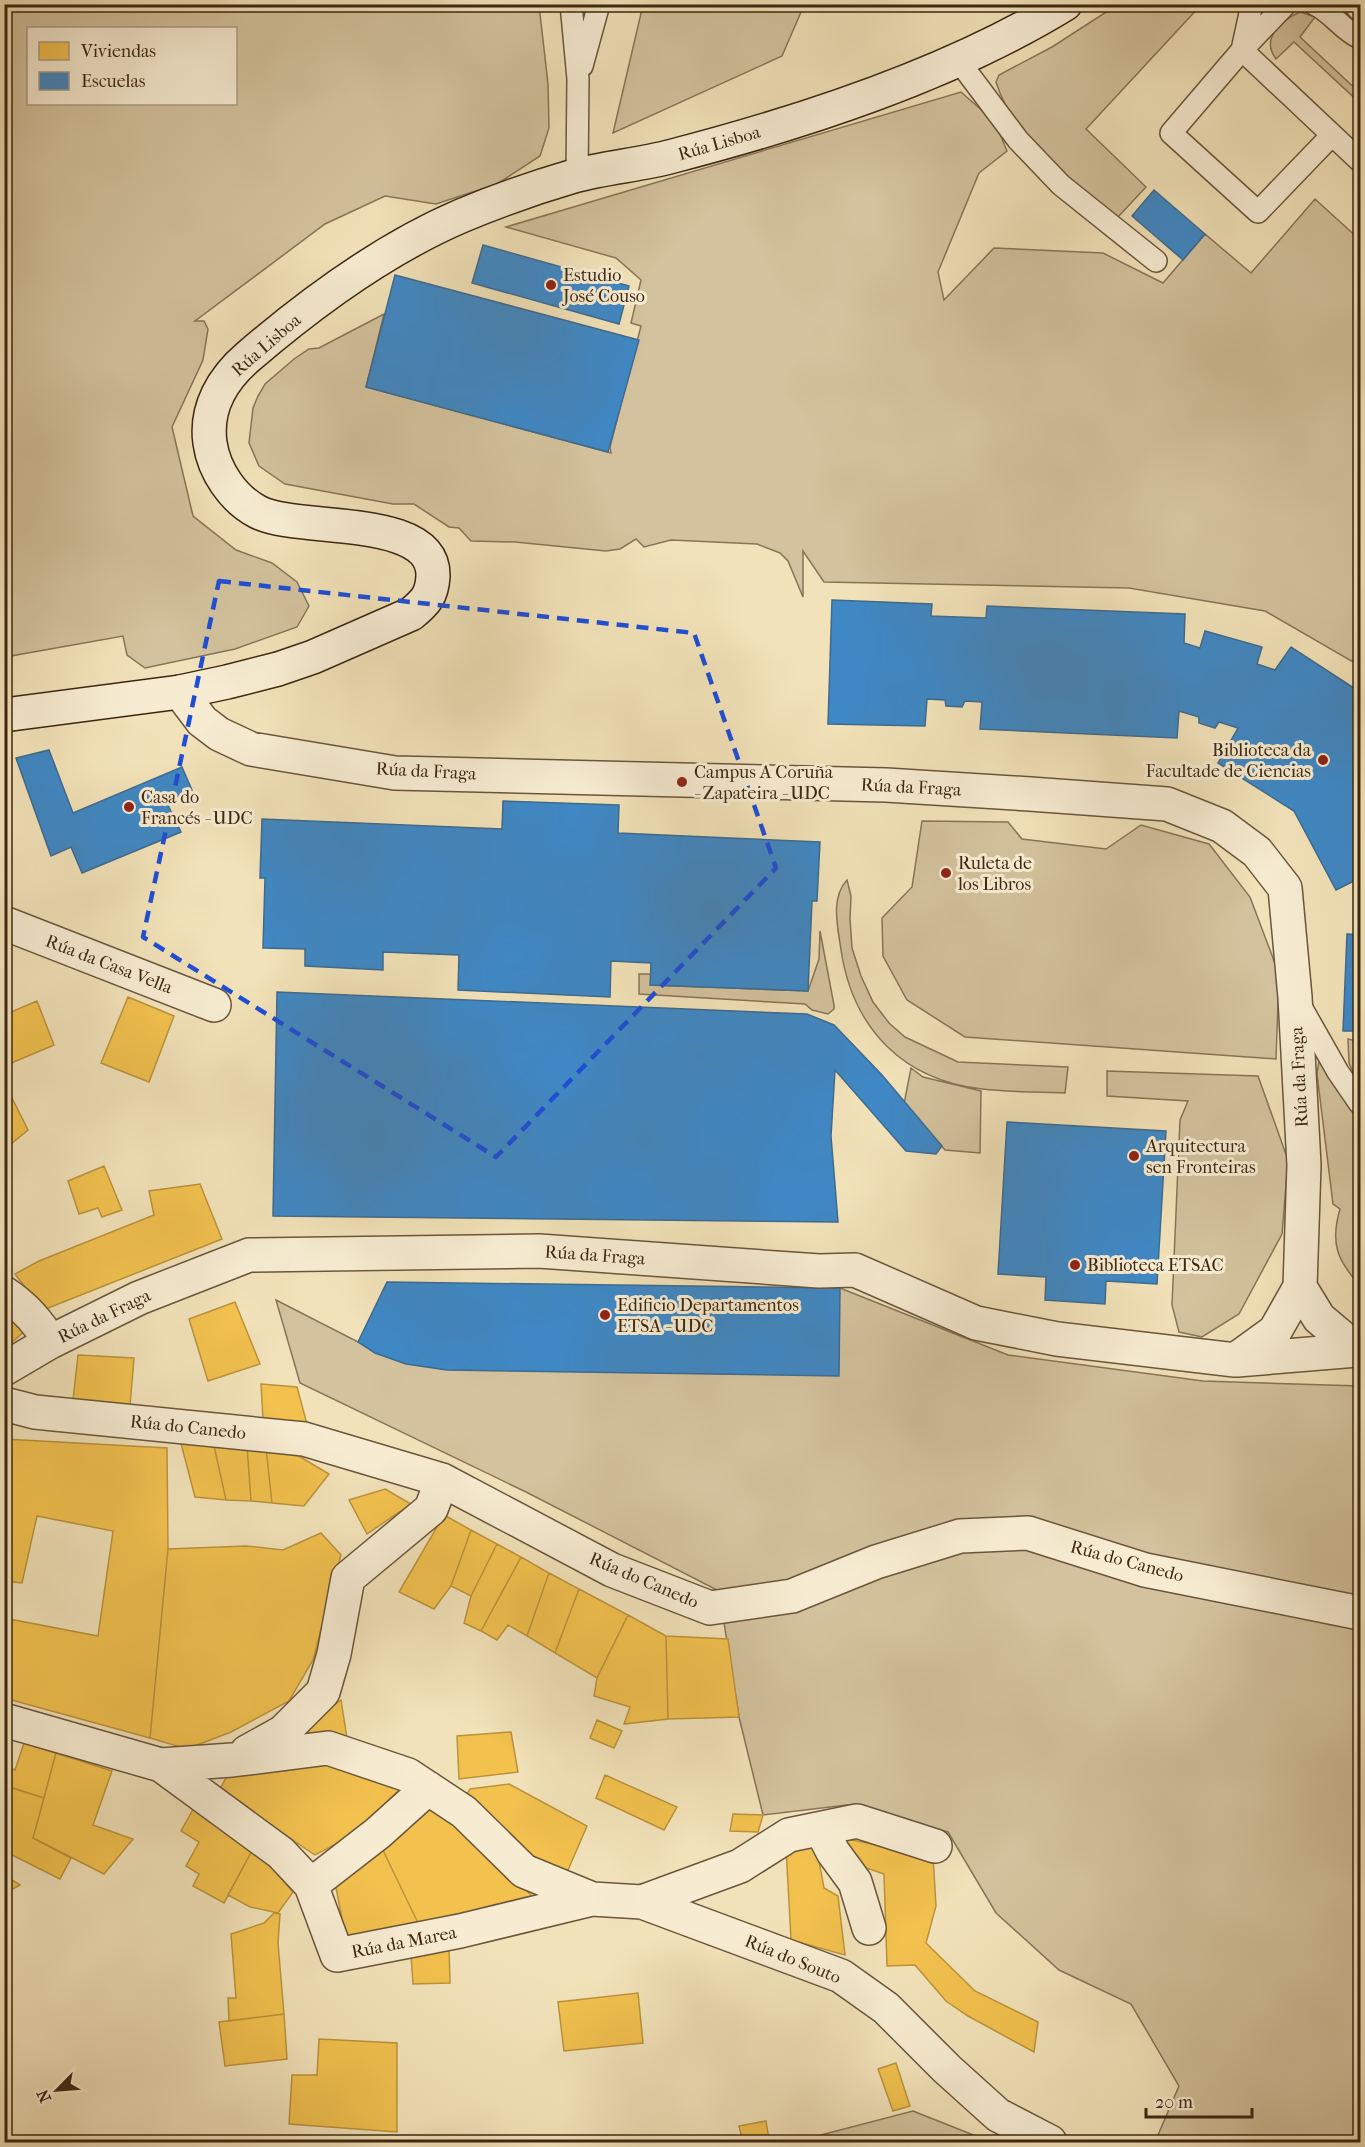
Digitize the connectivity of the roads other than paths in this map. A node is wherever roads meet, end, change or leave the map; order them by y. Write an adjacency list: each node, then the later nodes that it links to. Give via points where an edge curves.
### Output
1 (571, 4): 12 (lane)
2 (599, 4): 12 (lane)
3 (1065, 4): 11 (street, Rúa Lisboa, via 1028,27)
4 (1252, 4): 10 (lane)
5 (1286, 4): 10 (lane)
6 (1314, 4): 9 (lane, via 1329,11)
7 (1354, 4): 8 (lane)
8 (1360, 11)
9 (1360, 38)
10 (1242, 50): 13 (lane); 13 (lane, via 1171,133 1258,212)
11 (958, 60): 15 (street, Rúa Lisboa, via 748,136 657,161); 16 (lane, via 1018,140 1061,185)
12 (578, 79): 15 (lane)
13 (1332, 135): 14 (lane)
14 (1360, 160)
15 (577, 175): 17 (street, Rúa Lisboa, via 459,217 400,247 290,321 231,372 214,400 208,431 216,467 241,500 280,520 380,530 415,543 433,565 432,592 411,614 313,657)
16 (1156, 261)
17 (180, 692): 18 (street, Rúa Lisboa); 20 (street, Rúa da Fraga, via 202,721 251,749 395,772 886,785 1167,804 1222,826 1257,852 1285,888)
18 (4, 715)
19 (4, 923): 21 (street, Rúa da Casa Vella)
20 (1295, 997): 22 (lane); 23 (street, Rúa da Fraga, via 1304,1165)
21 (214, 1005)
22 (1360, 1104)
23 (1302, 1238): 24 (street, Rúa da Fraga); 28 (street, Rúa da Fraga, via 1255,1324)
24 (1300, 1287): 27 (street, Rúa da Fraga, via 1320,1318); 29 (street, Rúa da Fraga, via 1275,1331)
25 (4, 1293): 26 (street, via 20,1303)
26 (50, 1342): 28 (street, Rúa da Fraga, via 139,1298 249,1255 538,1251 819,1271 855,1270 976,1323 1058,1339); 30 (street, Rúa da Fraga)
27 (1359, 1350): 29 (street, Rúa da Fraga)
28 (1198, 1354): 29 (street, Rúa da Fraga)
29 (1235, 1360)
30 (4, 1369)
31 (4, 1404): 32 (street, Rúa do Canedo, via 35,1412 304,1439)
32 (442, 1480): 33 (street, Rúa do Canedo, via 612,1570 710,1608 792,1596 876,1562 960,1536 1028,1533 1144,1570); 35 (street, via 431,1509 348,1578 323,1692 283,1732)
33 (1360, 1613)
34 (4, 1720): 36 (street)
35 (232, 1760): 36 (street); 37 (street, via 328,1748 408,1775)
36 (160, 1765): 40 (street, Rúa da Marea, via 281,1853)
37 (428, 1788): 40 (street); 41 (street, via 464,1812 524,1871)
38 (821, 1829): 39 (street, via 857,1821); 42 (street, via 789,1835 740,1866); 43 (street, via 855,1882)
39 (935, 1846)
40 (311, 1885): 41 (street, Rúa da Marea, via 337,1955)
41 (592, 1899): 42 (street, Rúa do Souto)
42 (642, 1902): 44 (street, Rúa do Souto, via 841,1976 886,2008 998,2115)
43 (869, 1928)
44 (1050, 2142)

